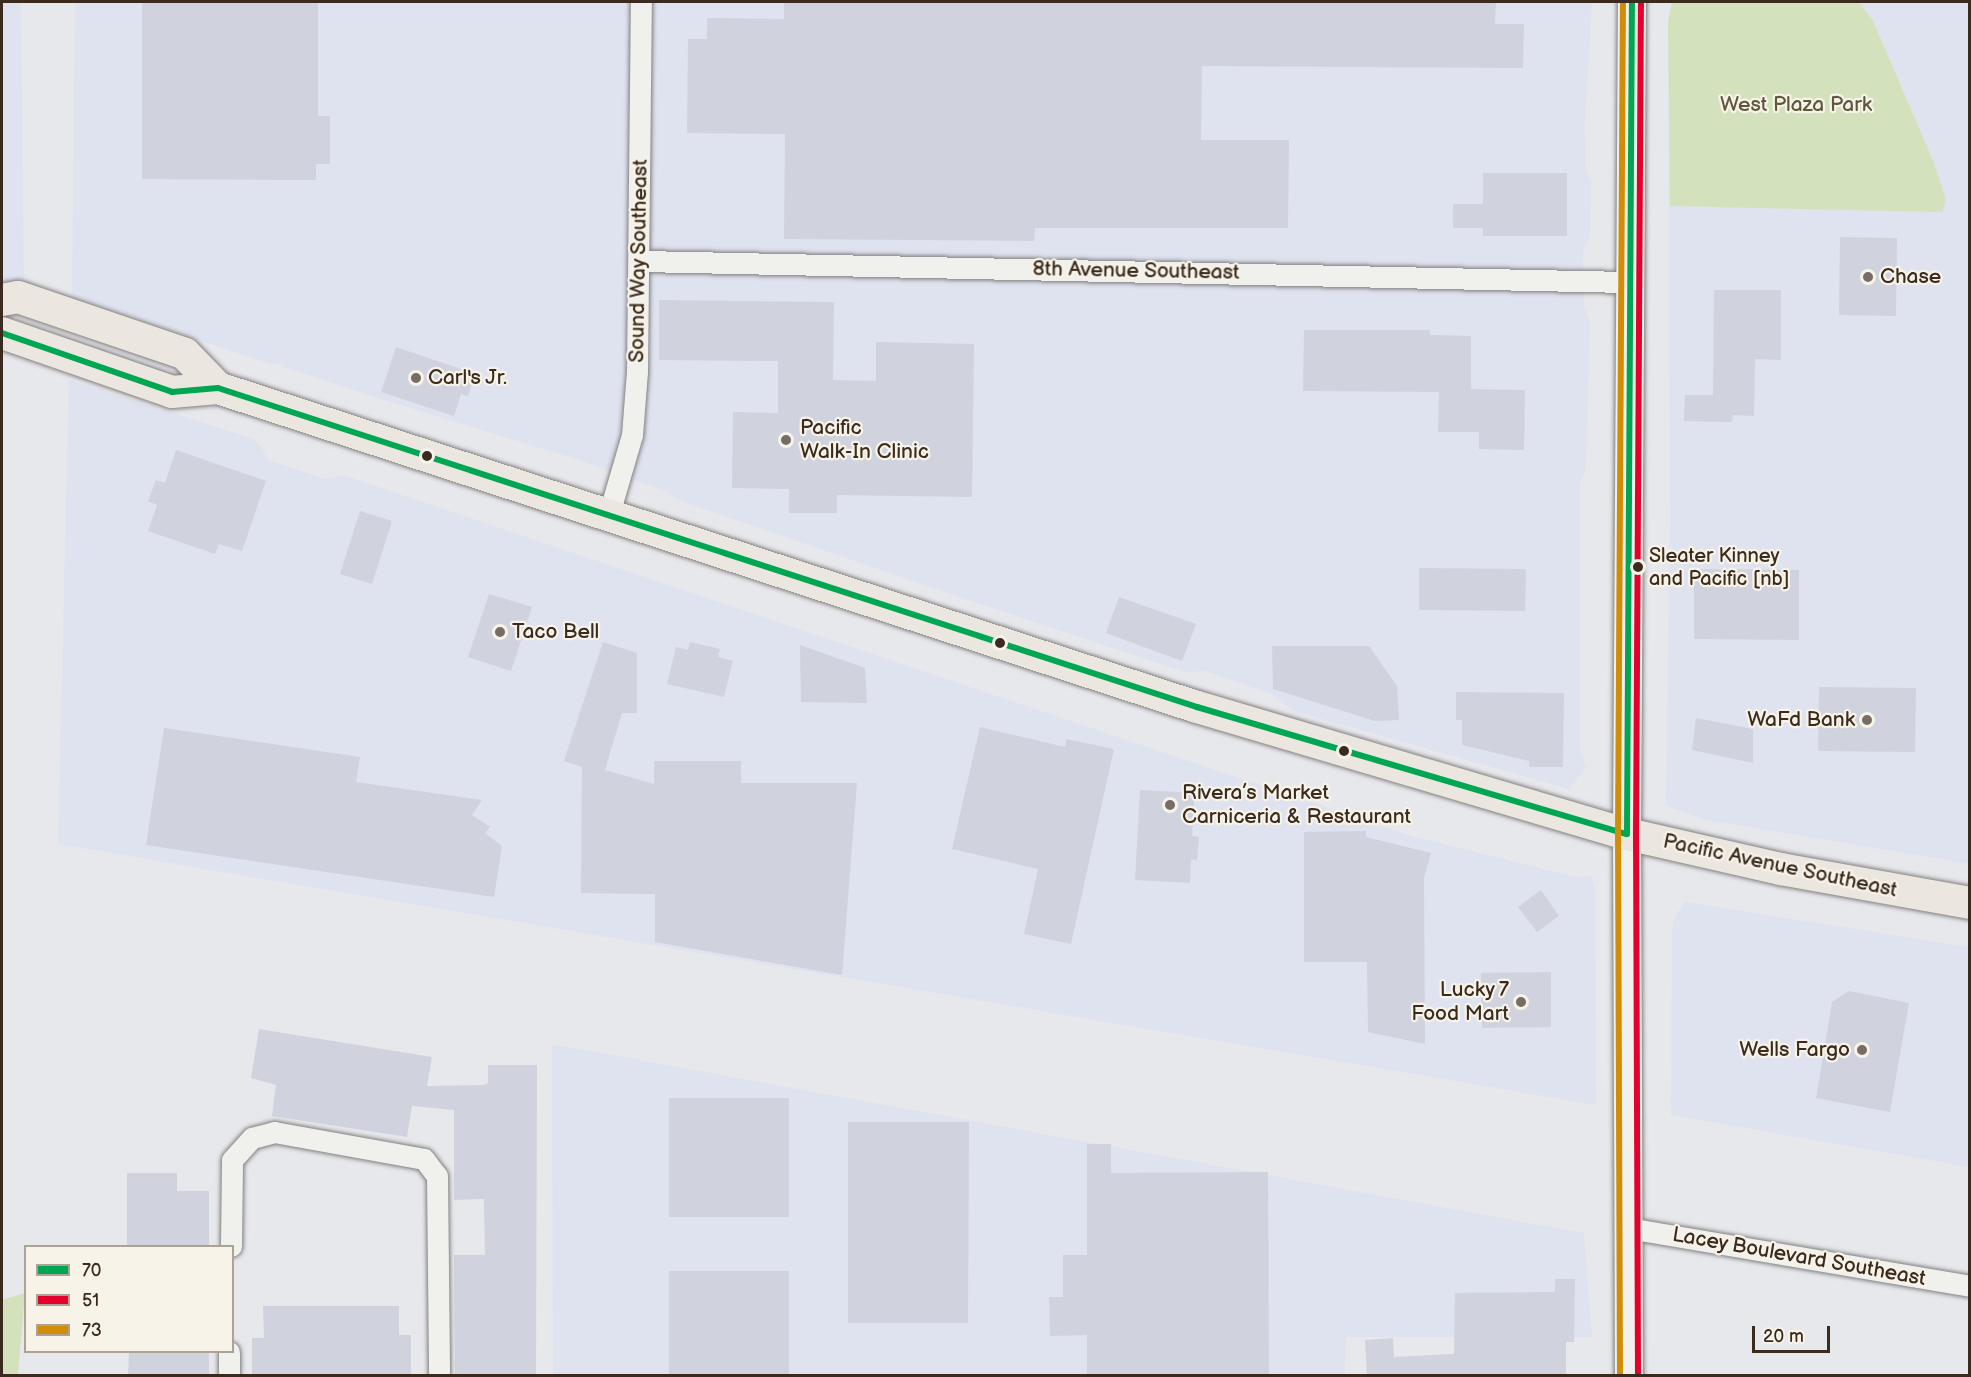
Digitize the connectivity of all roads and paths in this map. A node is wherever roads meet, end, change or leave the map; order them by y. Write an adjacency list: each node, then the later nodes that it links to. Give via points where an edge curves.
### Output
1 (641, 2): 3 (street, Sound Way Southeast)
2 (1632, 2): 4 (main road)
3 (641, 261): 4 (street, 8th Avenue Southeast); 8 (street, Sound Way Southeast, via 632,435)
4 (1630, 282): 9 (main road)
5 (2, 300): 7 (main road, Pacific Avenue Southeast, via 18,297 185,354)
6 (2, 333): 7 (main road, Pacific Avenue Southeast, via 172,392)
7 (218, 388): 8 (main road, Pacific Avenue Southeast)
8 (608, 517): 9 (main road, Pacific Avenue Southeast, via 1275,732)
9 (1627, 834): 10 (main road, Pacific Avenue Southeast, via 1781,869); 11 (main road)
10 (1970, 903)
11 (1628, 1228): 13 (street, Lacey Boulevard Southeast); 17 (main road)
12 (231, 1245): 16 (street, via 232,1160 252,1138 274,1132 424,1159 437,1176)
13 (1970, 1286)
14 (229, 1353): 15 (street)
15 (229, 1376)
16 (439, 1376)
17 (1629, 1376)

